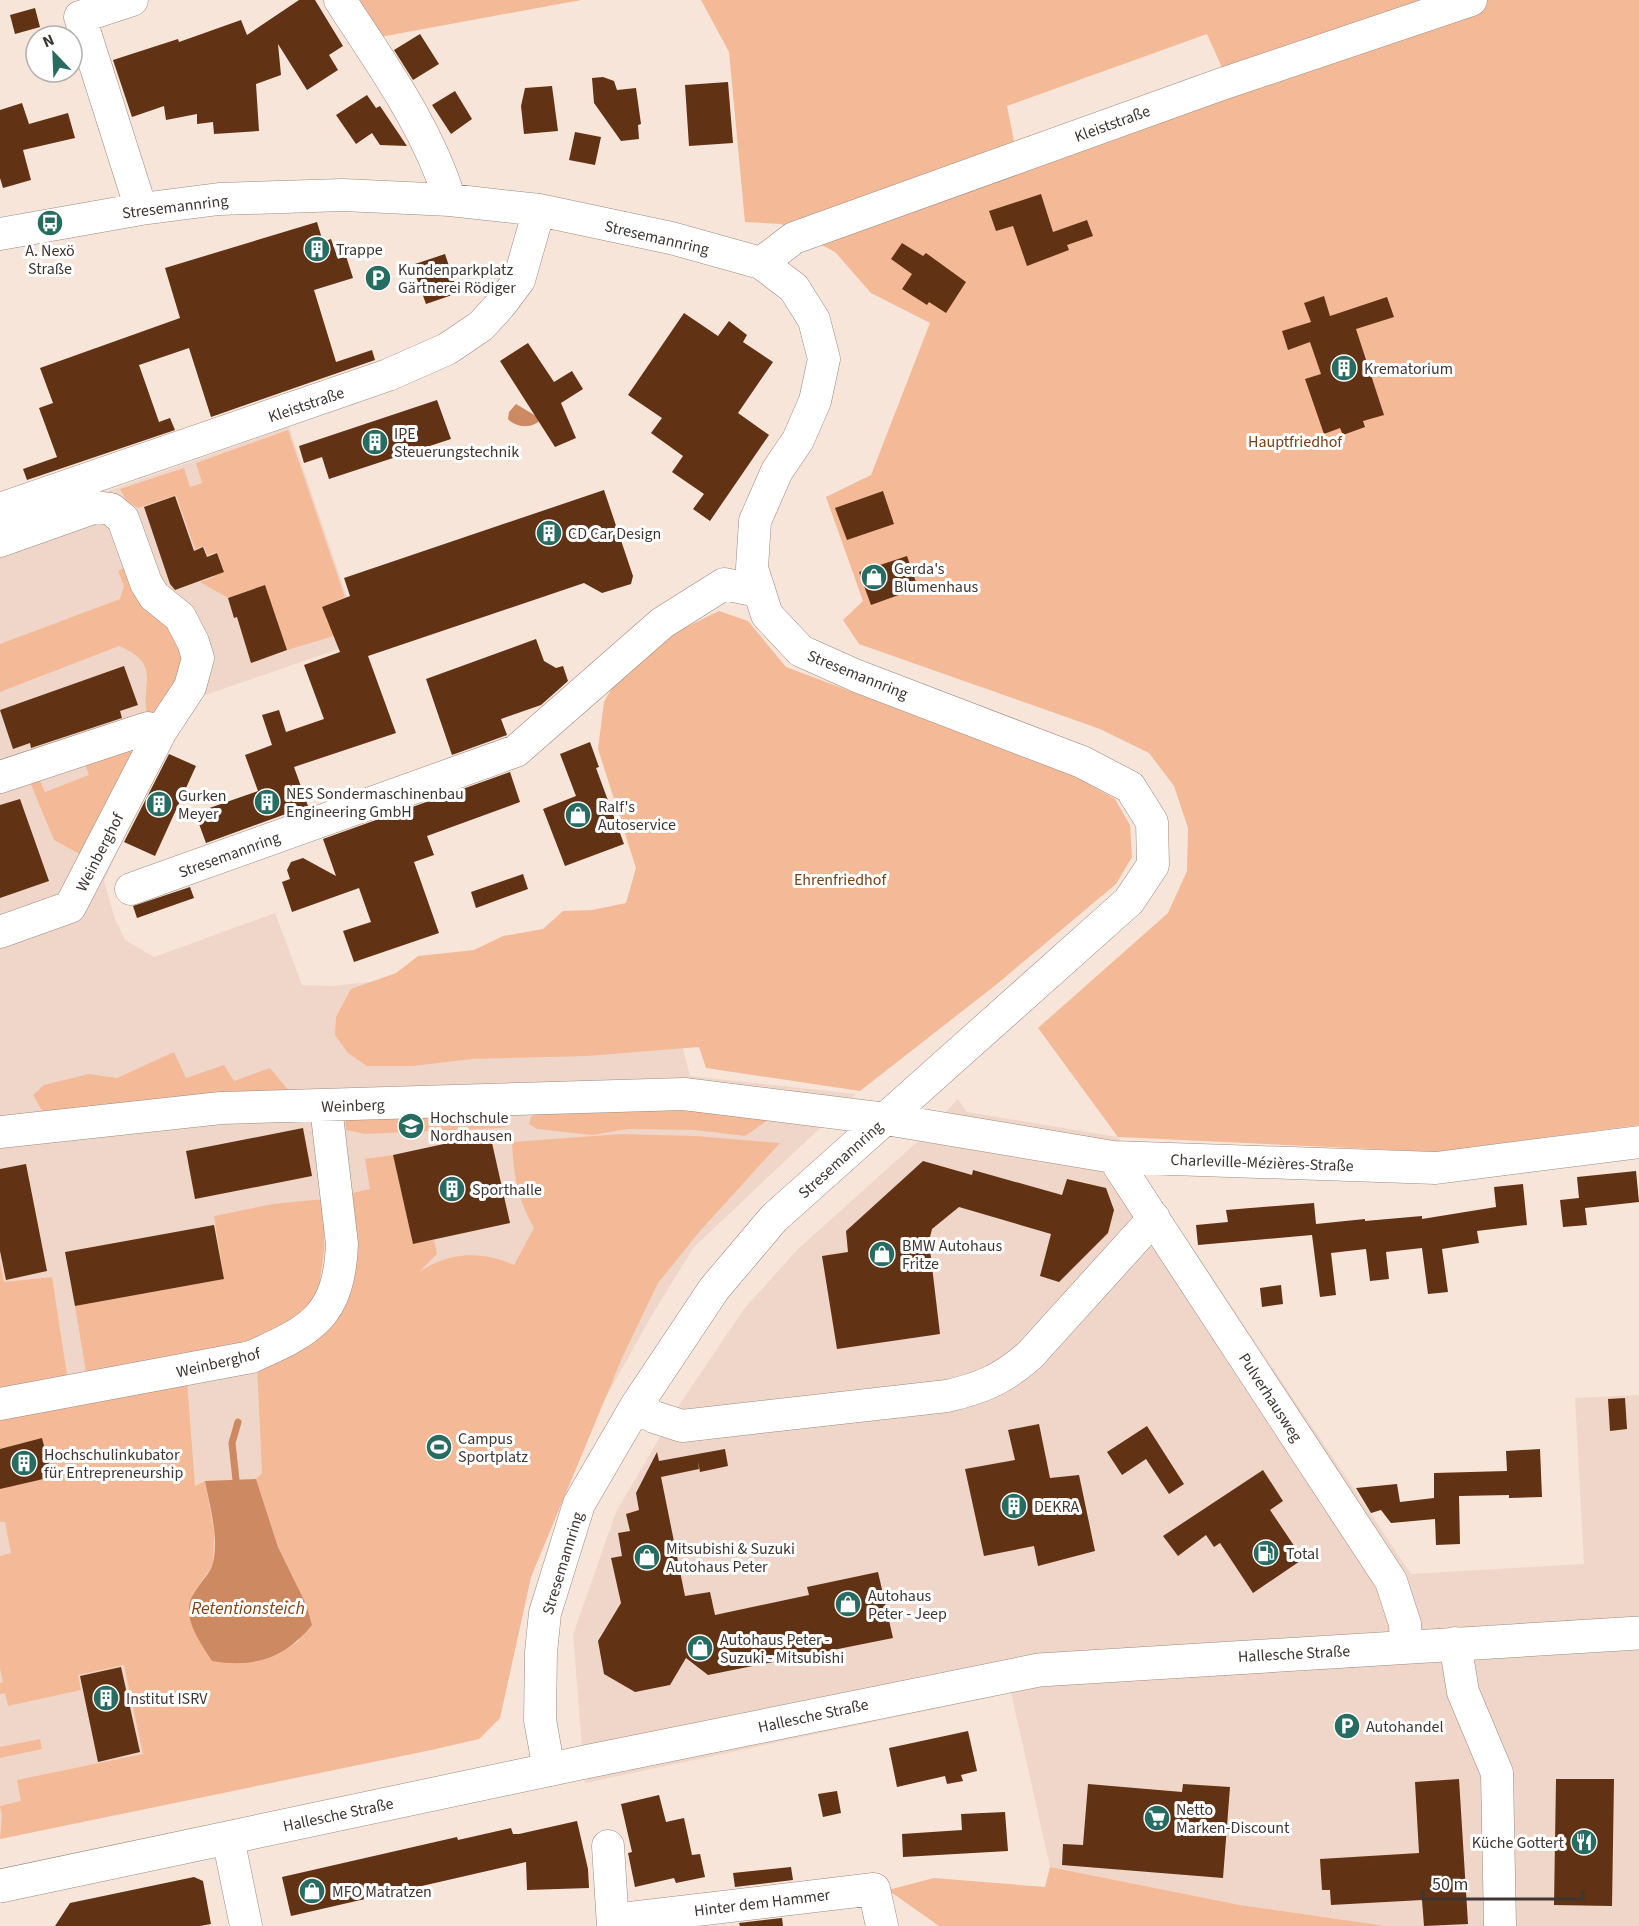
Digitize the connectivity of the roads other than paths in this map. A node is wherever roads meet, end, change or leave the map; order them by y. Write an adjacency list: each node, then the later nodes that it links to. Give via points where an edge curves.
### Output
1 (132, 0): 5 (street, via 80,17)
2 (339, 0): 4 (street, via 416,116)
3 (1471, 0): 8 (street, Kleiststraße, via 1219,85 794,238)
4 (450, 201): 5 (street, Stresemannring, via 343,195 219,199); 6 (street, Stresemannring)
5 (141, 209): 7 (street, Stresemannring)
6 (539, 210): 8 (street, Stresemannring); 9 (street, Kleiststraße, via 519,280 480,326 447,349 388,375)
7 (0, 234)
8 (761, 262): 11 (street, Stresemannring, via 794,288 814,320 824,359 815,401 755,521 752,568)
9 (0, 509)
10 (0, 541): 12 (street, Weinberghof, via 96,507 111,509 123,519 146,582 154,596 180,617 198,658 190,687)
11 (758, 591): 14 (street, Stresemannring, via 724,584 662,623 516,752); 17 (street, Stresemannring, via 767,615 801,651 1082,762 1130,787 1152,822 1153,865 1130,901)
12 (161, 731): 13 (street, via 148,728); 15 (street, Weinberghof, via 70,907)
13 (0, 777)
14 (131, 889)
15 (0, 932)
16 (326, 1107): 17 (street, Weinberg, via 684,1094); 18 (street, Weinberg, via 221,1108); 22 (street, Weinberghof, via 341,1264 326,1309 313,1325 251,1357)
17 (886, 1119): 20 (street, Charleville-Mézières-Straße); 23 (street, Stresemannring, via 774,1218 714,1289)
18 (0, 1132)
19 (1639, 1142): 20 (street, Charleville-Mézières-Straße, via 1436,1168)
20 (1113, 1157): 21 (street, Pulverhausweg)
21 (1154, 1218): 23 (street, via 1030,1355 1010,1373 979,1389 682,1426); 26 (street, Pulverhausweg, via 1391,1581 1405,1624)
22 (0, 1404)
23 (636, 1406): 27 (street, Stresemannring, via 579,1504 545,1613 540,1720)
24 (1639, 1633): 25 (main road, Hallesche Straße)
25 (1455, 1643): 26 (main road, Hallesche Straße); 34 (street, via 1463,1692 1497,1773)
26 (1406, 1646): 27 (main road, Hallesche Straße, via 1039,1670)
27 (549, 1770): 28 (main road, Hallesche Straße)
28 (228, 1838): 30 (main road, Hallesche Straße); 32 (street)
29 (608, 1846): 31 (street)
30 (0, 1886)
31 (613, 1923): 33 (street, Hinter dem Hammer, via 874,1889)
32 (246, 1926)
33 (882, 1926)
34 (1500, 1926)

